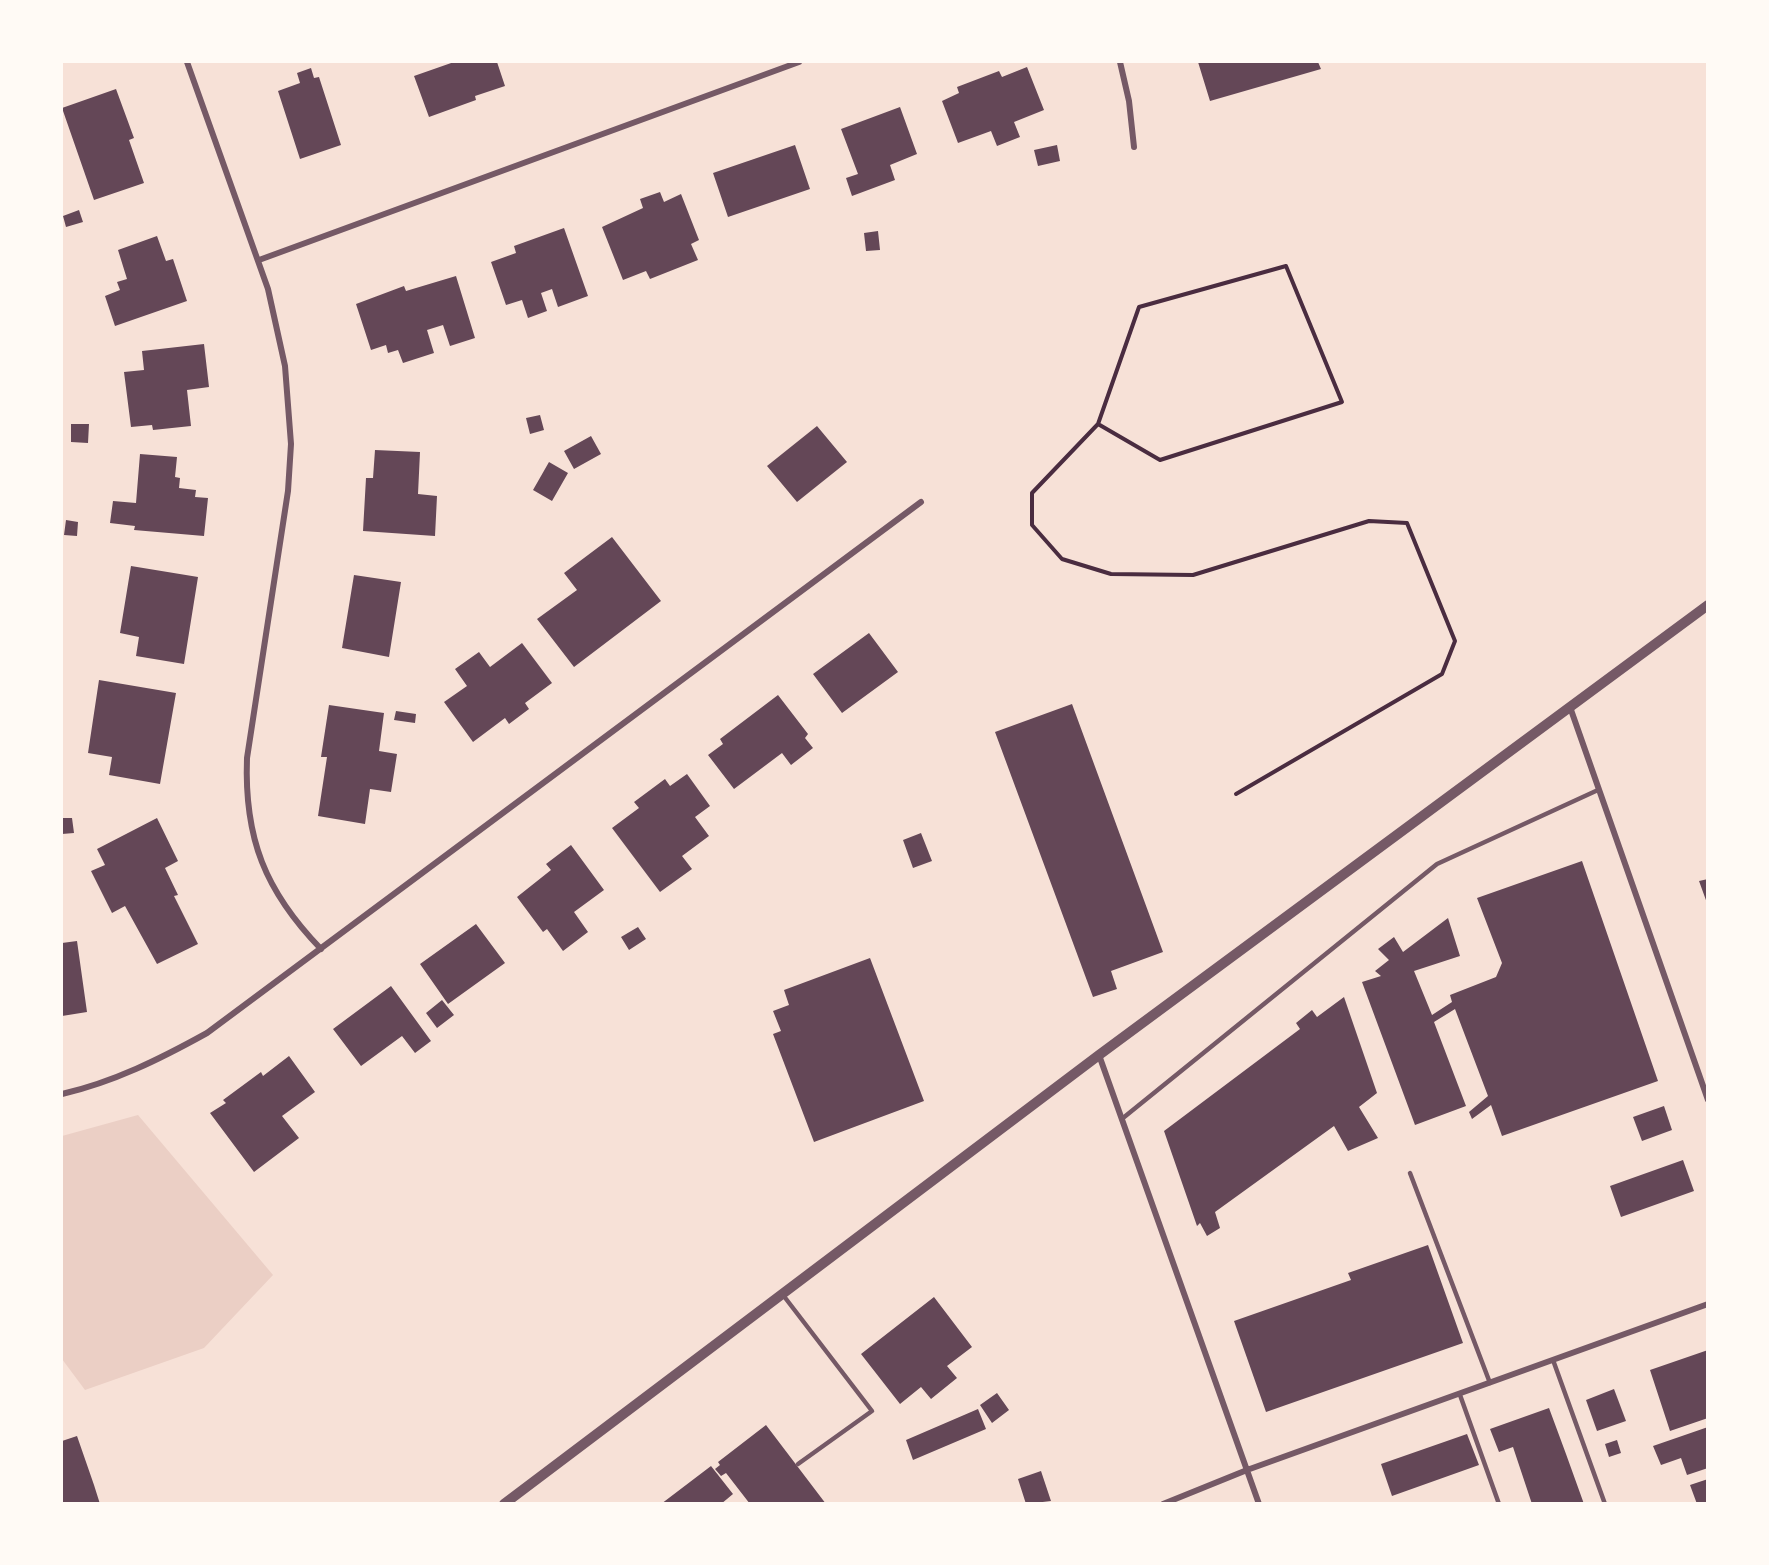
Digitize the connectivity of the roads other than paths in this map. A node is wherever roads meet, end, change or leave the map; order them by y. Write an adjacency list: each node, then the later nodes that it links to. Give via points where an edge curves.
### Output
1 (187, 62): 5 (street)
2 (798, 62): 5 (street)
3 (1120, 62): 4 (street)
4 (1134, 147)
5 (259, 260): 10 (street, via 285,366 291,444 288,491 247,758 245,795 253,840 270,883 294,921)
6 (921, 502): 10 (street)
7 (1707, 605): 8 (street)
8 (1570, 707): 9 (street); 11 (street)
9 (1598, 790): 13 (street); 14 (lane, via 1437,864)
10 (321, 949): 12 (street, via 198,1038 151,1064)
11 (1099, 1055): 14 (street); 16 (street)
12 (62, 1094)
13 (1707, 1100)
14 (1123, 1118): 22 (street)
15 (1410, 1173): 19 (lane)
16 (782, 1294): 21 (lane, via 872,1412); 23 (street)
17 (1707, 1304): 18 (street)
18 (1553, 1360): 19 (street); 27 (lane)
19 (1490, 1383): 20 (street)
20 (1460, 1395): 22 (street); 26 (lane)
21 (798, 1464)
22 (1247, 1470): 24 (street); 25 (street)
23 (504, 1503)
24 (1163, 1503)
25 (1259, 1503)
26 (1499, 1503)
27 (1605, 1503)

